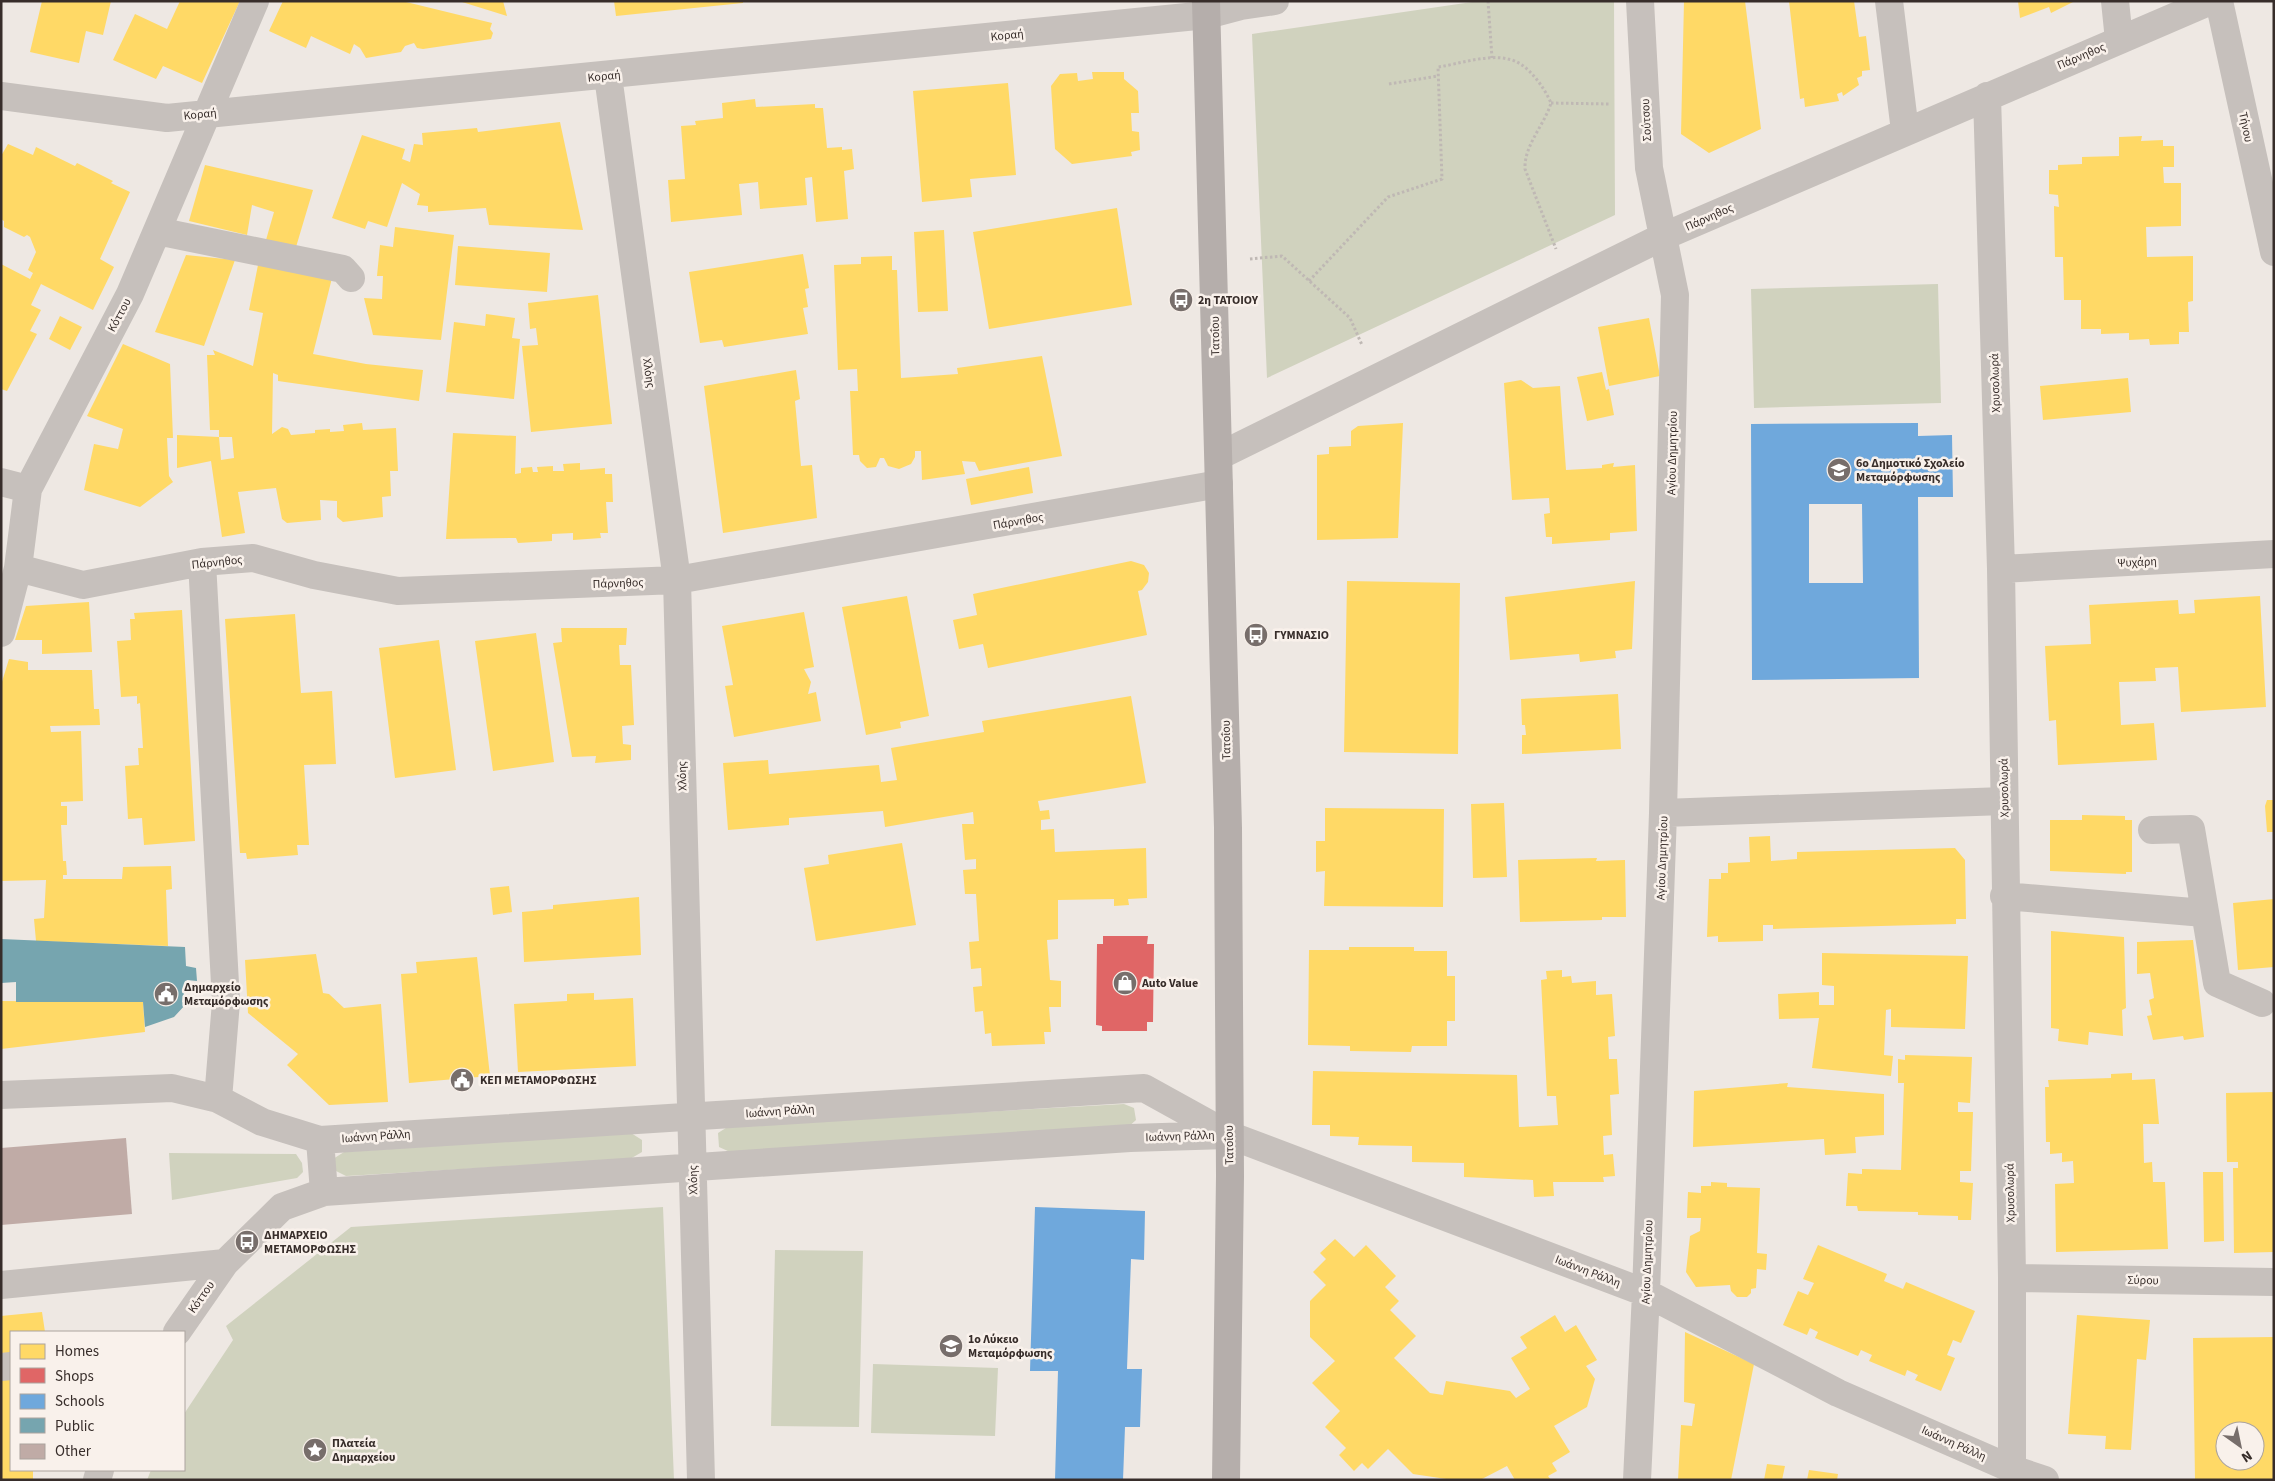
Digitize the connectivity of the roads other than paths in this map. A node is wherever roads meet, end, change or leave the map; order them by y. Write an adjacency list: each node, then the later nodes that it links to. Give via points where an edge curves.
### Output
1 (255, 1): 13 (street, Κόττου)
2 (1275, 1): 8 (street, Κοραή)
3 (1640, 1): 16 (street, Σούτσου, via 1649,168)
4 (1889, 1): 14 (street)
5 (2115, 1): 9 (street)
6 (2211, 1): 9 (street, Πάρνηθος)
7 (2219, 1): 17 (street, Τήνου)
8 (1206, 8): 10 (street, Κοραή); 19 (main road, Τατοΐου)
9 (2119, 40): 12 (street, Πάρνηθος)
10 (608, 76): 13 (street, Κοραή); 27 (street, Χλόης)
11 (1, 96): 13 (street, Κοραή, via 167,118)
12 (1987, 96): 14 (street, Πάρνηθος); 26 (street, Χρυσολωρά)
13 (208, 113): 15 (street, Κόττου)
14 (1905, 131): 16 (street, Πάρνηθος)
15 (157, 231): 18 (street, via 343,269); 22 (street, Κόττου, via 130,294)
16 (1662, 237): 19 (street, Πάρνηθος); 30 (street, Αγίου Δημητρίου, via 1675,294)
17 (2274, 252)
18 (350, 278)
19 (1218, 456): 21 (main road, Τατοΐου)
20 (1, 482): 22 (street)
21 (1219, 484): 27 (street, Πάρνηθος); 38 (main road, Τατοΐου, via 1228,828)
22 (28, 489): 25 (street, Κόττου)
23 (2274, 554): 26 (street, Ψυχάρη)
24 (202, 562): 25 (street, Πάρνηθος, via 82,585); 27 (street, Πάρνηθος, via 253,558 314,575 398,591); 36 (street, via 226,1002)
25 (18, 568): 28 (street, Κόττου)
26 (2001, 569): 29 (street, Χρυσολωρά)
27 (677, 580): 37 (street, Χλόης)
28 (1, 633)
29 (2004, 801): 30 (street); 32 (street, Χρυσολωρά)
30 (1664, 813): 46 (street, Αγίου Δημητρίου)
31 (2152, 830): 33 (street, via 2191,829)
32 (2004, 896): 33 (street); 43 (street, Χρυσολωρά)
33 (2204, 913): 34 (street, via 2217,983)
34 (2262, 1003)
35 (1, 1095): 36 (street, Ιωάννη Ράλλη, via 172,1088)
36 (218, 1099): 39 (street, Ιωάννη Ράλλη, via 262,1122)
37 (692, 1116): 38 (street, Ιωάννη Ράλλη, via 1144,1088); 39 (street, Ιωάννη Ράλλη); 40 (street, Χλόης)
38 (1229, 1135): 40 (street, Ιωάννη Ράλλη, via 1130,1138); 46 (street, Ιωάννη Ράλλη); 50 (main road, Τατοΐου)
39 (320, 1140): 41 (street)
40 (693, 1168): 41 (street, Ιωάννη Ράλλη); 49 (street, Χλόης)
41 (324, 1192): 42 (street, Ιωάννη Ράλλη, via 282,1207)
42 (225, 1263): 45 (street); 47 (street, Κόττου)
43 (2012, 1278): 44 (street, Σύρου); 48 (street, Χρυσολωρά)
44 (2274, 1282)
45 (1, 1284)
46 (1646, 1293): 48 (street, Ιωάννη Ράλλη, via 1838,1393); 51 (street, Αγίου Δημητρίου)
47 (177, 1331)
48 (2012, 1474): 52 (street, Ιωάννη Ράλλη)
49 (702, 1480)
50 (1226, 1480)
51 (1636, 1480)
52 (2045, 1480)

